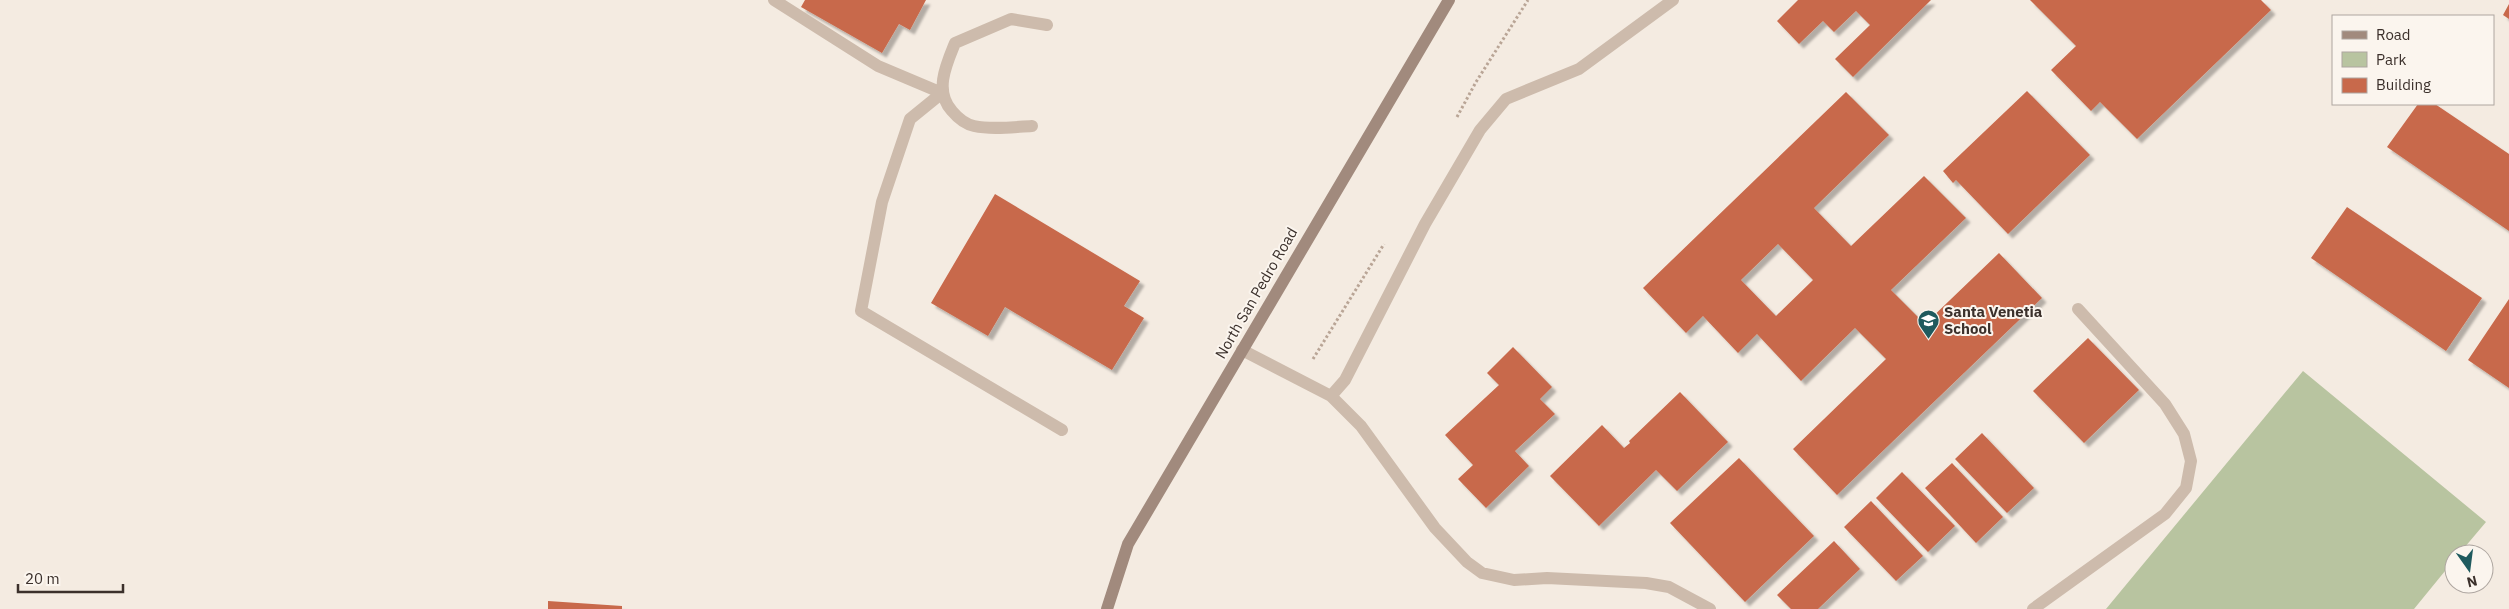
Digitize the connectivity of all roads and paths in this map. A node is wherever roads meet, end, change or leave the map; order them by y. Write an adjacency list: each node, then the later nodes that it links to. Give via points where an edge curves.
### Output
1 (774, 0): 5 (lane, via 878,66)
2 (1449, 0): 8 (main road, North San Pedro Road)
3 (1673, 0): 9 (lane, via 1579,69 1506,99 1474,138 1344,380)
4 (1047, 25): 5 (lane, via 1011,19 955,43 945,68)
5 (942, 93): 6 (lane, via 947,106 972,126); 10 (lane, via 910,119 882,202 861,311)
6 (1032, 126)
7 (2078, 308): 13 (lane, via 2165,404 2184,434 2191,462 2186,488 2165,514)
8 (1242, 350): 9 (lane); 11 (main road, North San Pedro Road, via 1128,544)
9 (1332, 396): 12 (lane, via 1361,426 1435,528 1482,573 1514,580 1547,578 1646,583 1669,587)
10 (1062, 430)
11 (1107, 609)
12 (1710, 609)
13 (2033, 609)

